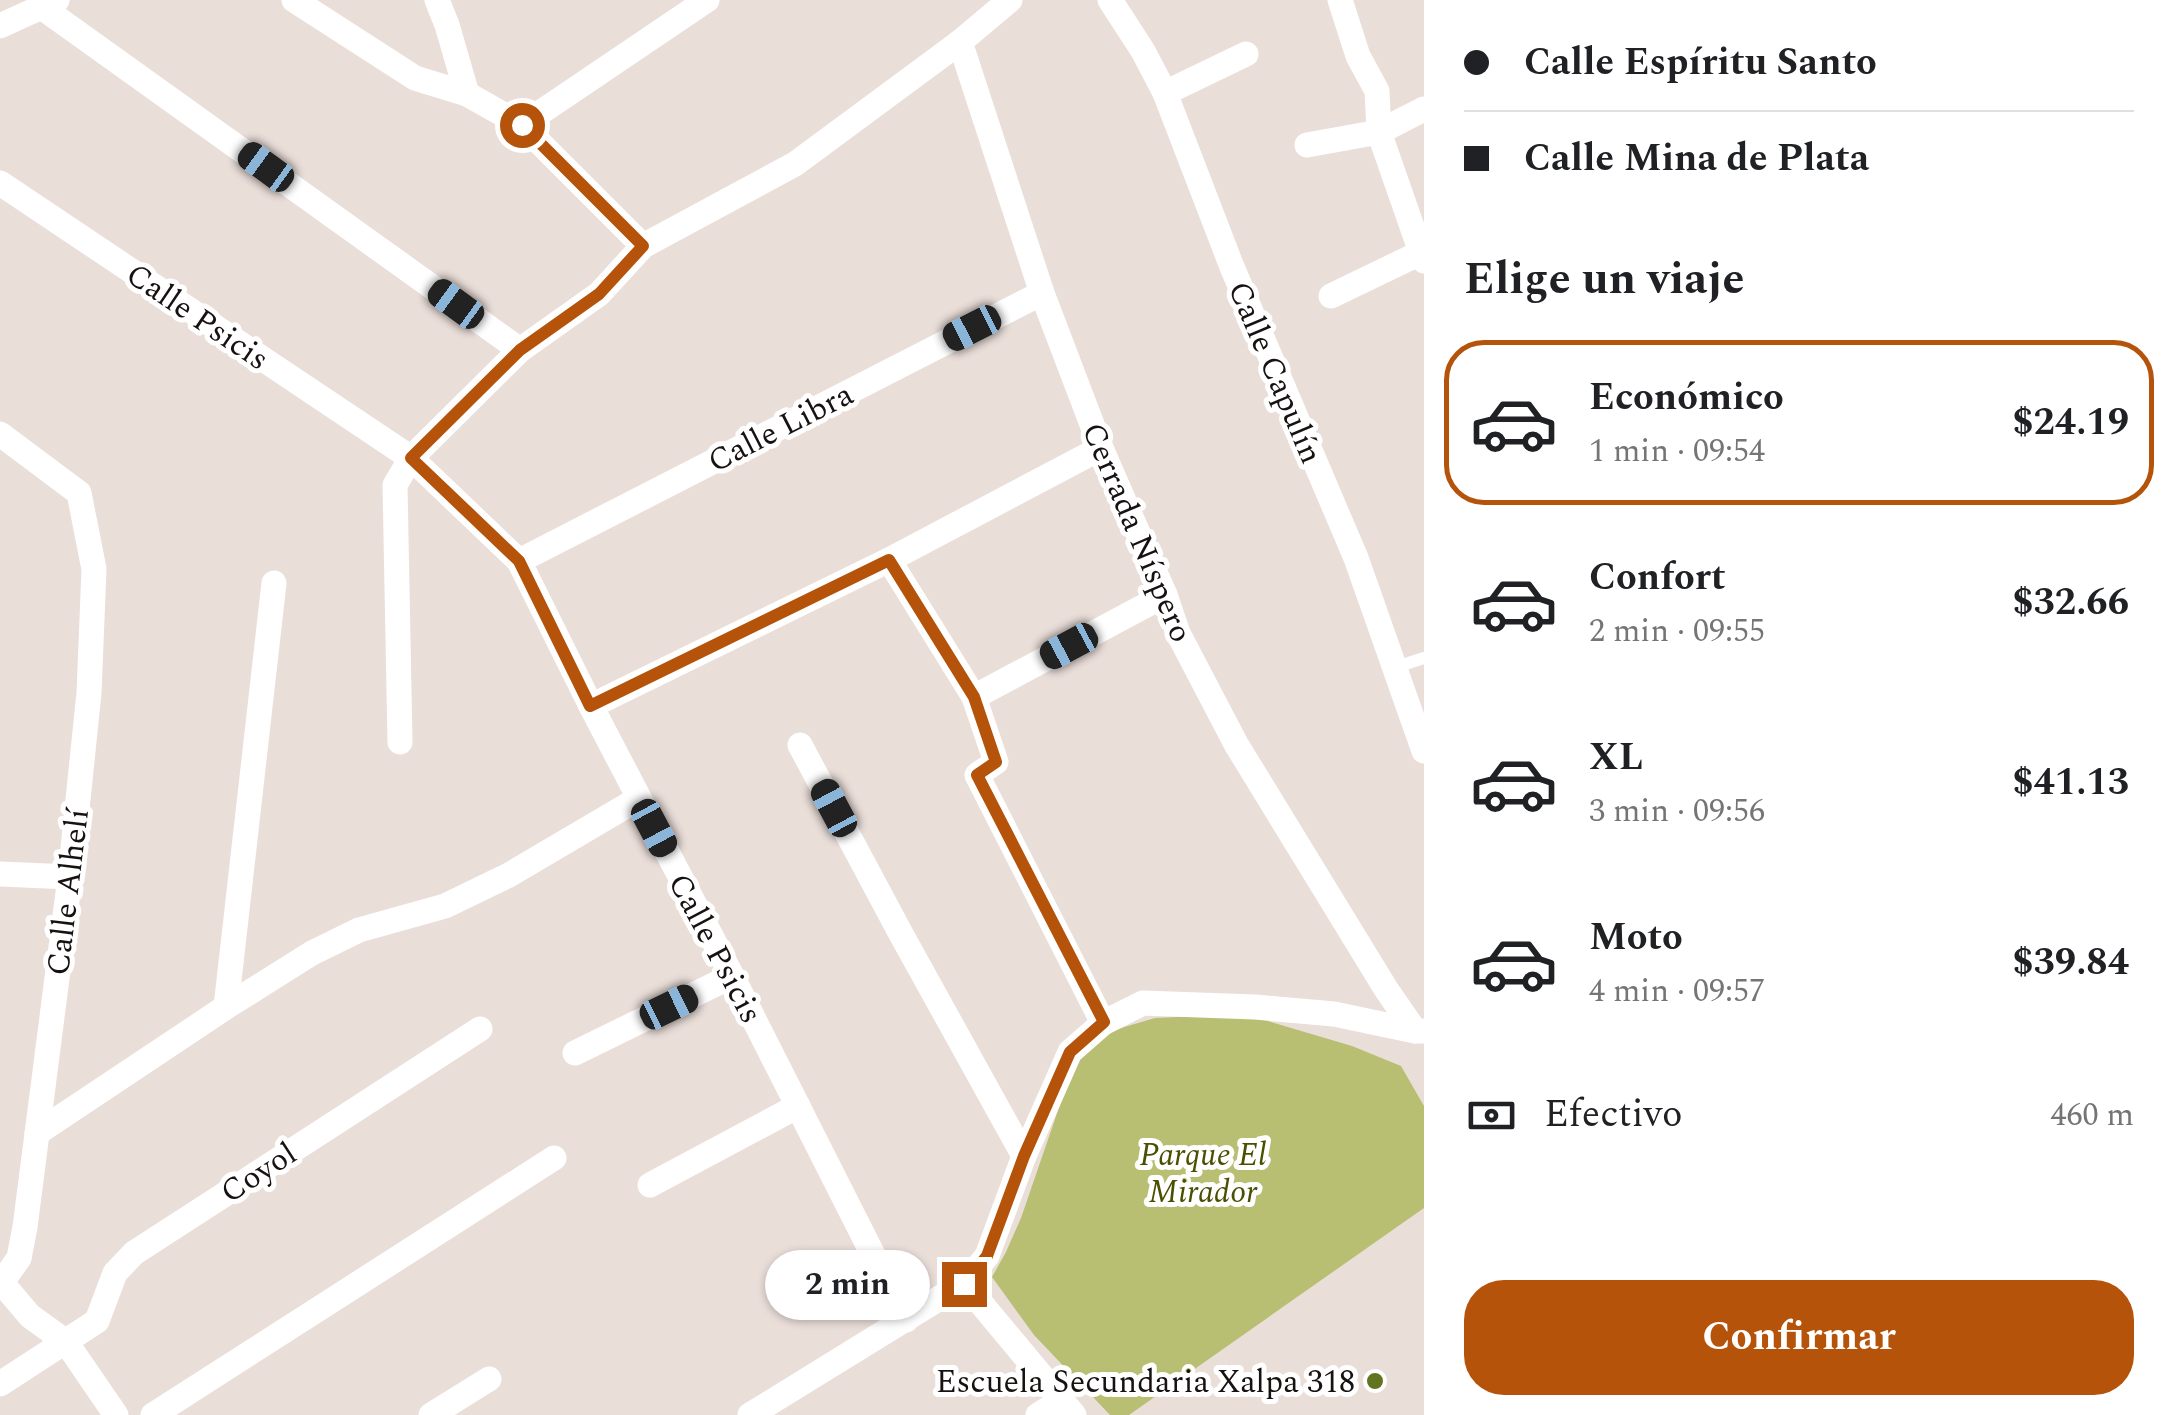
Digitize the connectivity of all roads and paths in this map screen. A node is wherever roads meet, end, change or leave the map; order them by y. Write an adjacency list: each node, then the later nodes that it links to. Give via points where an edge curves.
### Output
1 (294, 0): 12 (street, via 415,78)
2 (437, 0): 12 (street)
3 (706, 0): 14 (street)
4 (1010, 0): 9 (street)
5 (1110, 0): 11 (street, Calle Capulín)
6 (1340, 0): 15 (street, via 1377,91)
7 (50, 4): 8 (street); 22 (street)
8 (0, 26)
9 (960, 42): 18 (street, via 795,164); 20 (street, Cerrada Níspero)
10 (1246, 54): 11 (street)
11 (1165, 93): 31 (street, Calle Capulín)
12 (467, 94): 14 (street)
13 (1424, 109): 15 (street)
14 (522, 125): 18 (street)
15 (1379, 132): 16 (street); 19 (street)
16 (1307, 145)
17 (3, 192): 25 (street, Calle Psicis)
18 (643, 246): 22 (street, via 599,294)
19 (1422, 257): 21 (street)
20 (1042, 293): 24 (street, Cerrada Níspero); 27 (street, Calle Libra)
21 (1331, 296)
22 (520, 350): 25 (street)
23 (0, 434): 39 (street, Calle Alhelí, via 79,493 94,568)
24 (1101, 448): 26 (street); 29 (street, Cerrada Níspero)
25 (411, 458): 27 (street, Calle Psicis); 34 (street, via 395,484)
26 (889, 560): 32 (street); 33 (street)
27 (519, 561): 33 (street, Calle Psicis)
28 (274, 583): 42 (street)
29 (1164, 595): 32 (street); 41 (street, Cerrada Níspero, via 1236,744)
30 (1424, 658): 31 (lane)
31 (1396, 667): 36 (street, Calle Capulín)
32 (974, 697): 44 (street, via 996,762 977,775)
33 (590, 706): 37 (street, Calle Psicis)
34 (400, 742)
35 (800, 745): 50 (street)
36 (1424, 751)
37 (638, 799): 40 (street, Calle Psicis); 42 (street, via 509,875 445,906 359,930)
38 (0, 874): 39 (street)
39 (70, 877): 49 (street, Calle Alhelí)
40 (732, 976): 47 (street); 48 (street, Calle Psicis)
41 (1386, 989): 43 (street); 46 (street, Cerrada Níspero)
42 (226, 1007): 49 (street)
43 (1334, 1014): 44 (street, via 1144,1003); 46 (street)
44 (1104, 1022): 50 (street, via 1070,1052)
45 (480, 1028): 56 (street, Coyol, via 134,1252 116,1273 96,1321)
46 (1420, 1031)
47 (575, 1053)
48 (798, 1106): 52 (street); 55 (street, Calle Psicis)
49 (37, 1133): 53 (street, Calle Alhelí, via 19,1258)
50 (1024, 1156): 54 (street, via 987,1256)
51 (554, 1158): 61 (street)
52 (650, 1185)
53 (1, 1284): 56 (street)
54 (964, 1284): 55 (street); 59 (street)
55 (906, 1320): 63 (street)
56 (66, 1342): 58 (street, Coyol); 60 (street)
57 (489, 1379): 62 (street)
58 (0, 1384)
59 (1068, 1407): 64 (street)
60 (116, 1415)
61 (154, 1415)
62 (432, 1415)
63 (750, 1415)
64 (1038, 1415)

